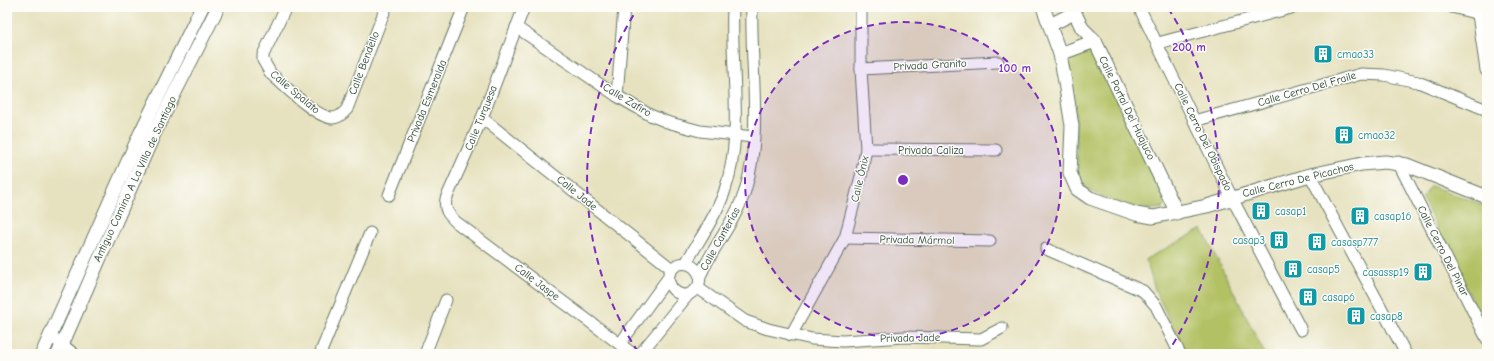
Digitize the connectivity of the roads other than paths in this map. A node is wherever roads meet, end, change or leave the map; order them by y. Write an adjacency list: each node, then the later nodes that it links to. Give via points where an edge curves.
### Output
1 (202, 7): 54 (street, via 140,132)
2 (218, 7): 57 (street, Antiguo Camino A La Villa de Santiago, via 153,136)
3 (286, 7): 27 (street, Calle Spalato, via 263,60 271,74 313,109 326,116)
4 (386, 7): 27 (street, Calle Bendello, via 347,109)
5 (464, 7): 36 (street, Privada Esmeralda)
6 (524, 7): 18 (street, Calle Turquesa)
7 (624, 7): 25 (street)
8 (733, 7): 30 (street, Calle Canterías)
9 (752, 7): 31 (street, Calle Canterías, via 755,99)
10 (860, 7): 23 (street, Calle Ónix)
11 (1043, 7): 17 (street)
12 (1139, 7): 20 (street, Calle Cerro Del Obispado)
13 (1295, 7): 20 (street)
14 (1452, 7): 16 (street)
15 (1073, 10): 17 (street); 19 (street, Calle Portal Del Huajuco, via 1082,28)
16 (1481, 13): 24 (street)
17 (1050, 25): 21 (street)
18 (516, 27): 25 (street, Calle Zafiro); 28 (street, Calle Turquesa)
19 (1094, 41): 21 (street); 40 (street, Calle Portal Del Huajuco)
20 (1158, 43): 29 (street, Calle Cerro Del Obispado)
21 (1060, 54): 40 (street, Calle Cerro De Picachos, via 1072,126 1070,173 1077,189 1090,198 1136,214 1153,217)
22 (998, 62): 23 (street, Privada Granito)
23 (861, 69): 32 (street, Calle Ónix)
24 (1487, 70)
25 (617, 96): 30 (street, Calle Zafiro, via 667,122 700,131)
26 (1487, 110): 29 (street, Calle Cerro Del Fraile, via 1418,82 1384,75 1361,74)
27 (339, 117)
28 (482, 118): 39 (street, Calle Turquesa, via 446,199); 46 (street, Calle Jade)
29 (1194, 121): 38 (street, Calle Cerro Del Obispado)
30 (736, 133): 31 (street, Calle Zafiro); 45 (street, Calle Canterías, via 724,192 715,215)
31 (753, 137): 47 (street, Calle Canterías, via 745,191 733,221)
32 (866, 149): 33 (street, Privada Caliza); 42 (street, Calle Ónix)
33 (996, 150)
34 (1398, 162): 35 (street, Calle Cerro De Picachos, via 1362,164); 37 (street, Calle Cerro De Picachos); 55 (street, Calle Cerro Del Pinar)
35 (1310, 175): 38 (street, Calle Cerro De Picachos); 65 (street)
36 (389, 195)
37 (1487, 197)
38 (1232, 198): 40 (street, Calle Cerro De Picachos); 52 (street, Calle Cerro Del Obispado)
39 (445, 207): 56 (street, Calle Jaspe, via 456,222)
40 (1177, 213)
41 (370, 233): 60 (street)
42 (845, 238): 43 (street, Privada Mármol); 53 (street, Calle Ónix)
43 (990, 241)
44 (1046, 249): 64 (street, via 1143,291 1156,306)
45 (686, 262): 46 (street, Calle Canterías, via 680,263); 47 (street, via 698,269)
46 (670, 274): 49 (street, Calle Jade, via 670,286 676,293); 56 (street, Calle Canterías)
47 (700, 276): 48 (street, Calle Canterías)
48 (698, 288): 49 (street); 53 (street, via 745,321)
49 (688, 295): 63 (street)
50 (446, 300): 61 (street)
51 (1002, 328): 53 (street, Privada Jade, via 981,339 904,337 843,341)
52 (1301, 330)
53 (791, 335)
54 (49, 337): 57 (street); 58 (street)
55 (1487, 339)
56 (620, 344): 62 (street, Calle Jaspe)
57 (60, 349): 59 (street)
58 (42, 354)
59 (74, 354)
60 (320, 354)
61 (425, 354)
62 (633, 354)
63 (640, 354)
64 (1180, 354)
65 (1406, 354)

